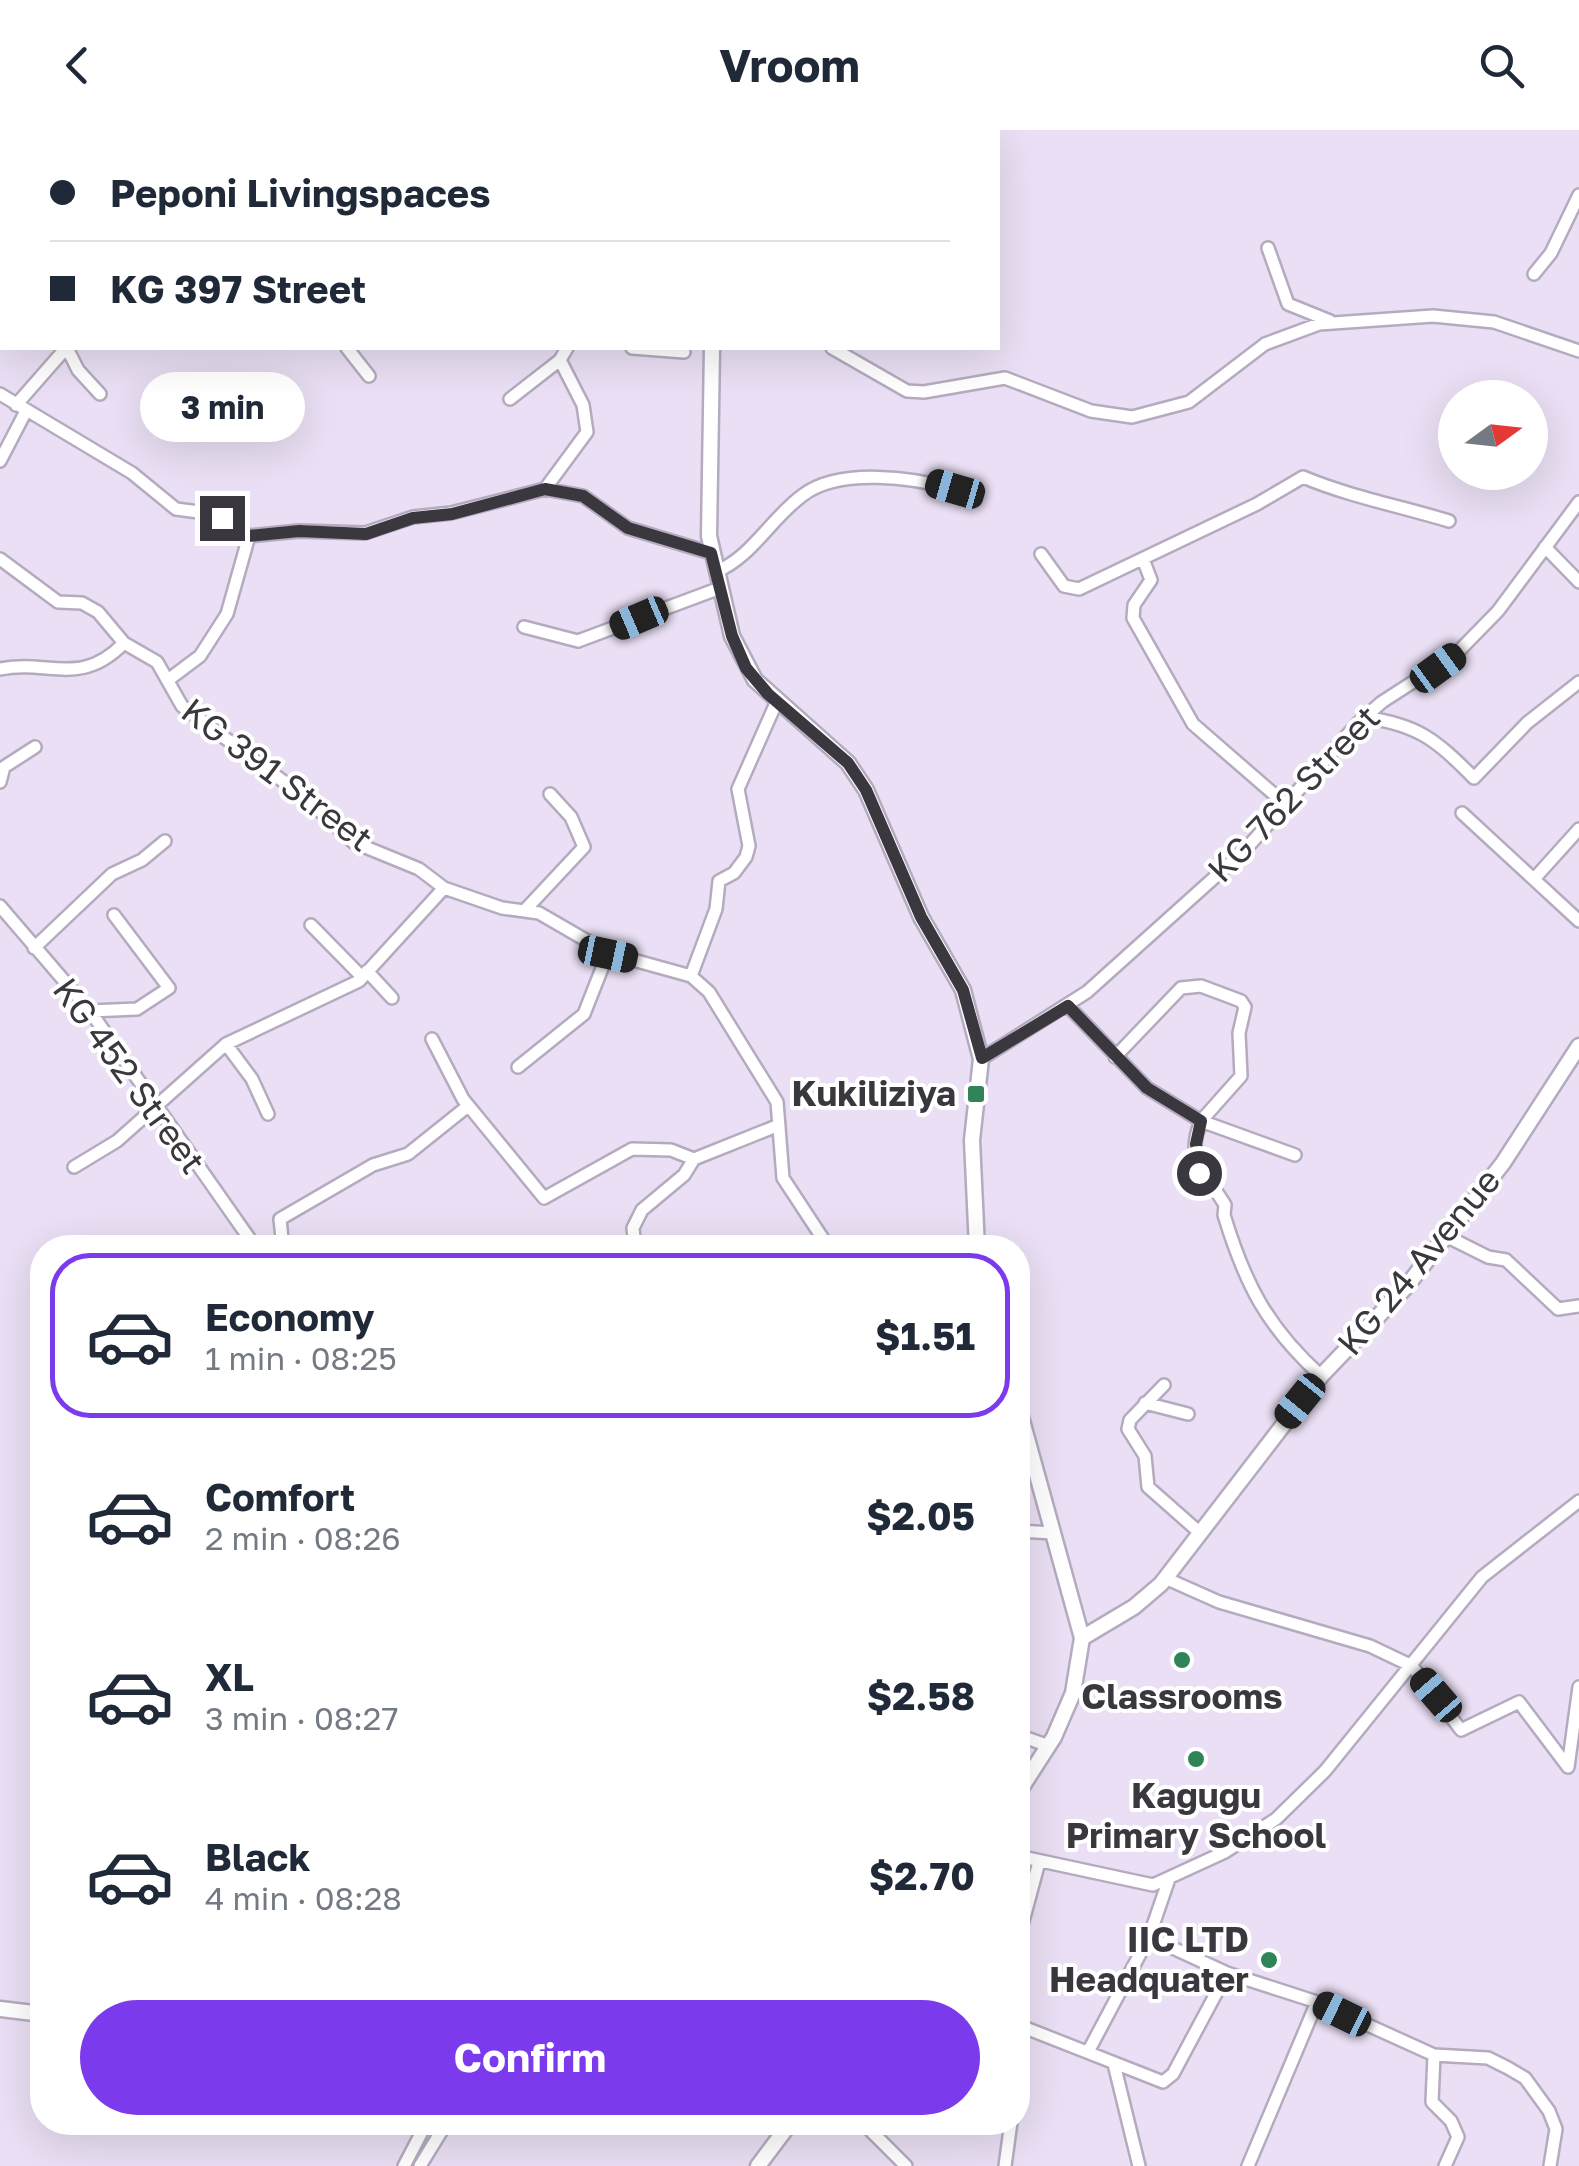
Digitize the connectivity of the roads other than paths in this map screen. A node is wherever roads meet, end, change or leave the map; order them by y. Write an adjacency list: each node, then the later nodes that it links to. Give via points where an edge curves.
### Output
1 (1579, 195): 3 (street)
2 (1268, 248): 4 (street, via 1288,304)
3 (1534, 274)
4 (1333, 322): 11 (street, via 1264,344 1177,408 1132,417 1091,411 1005,378 907,391); 12 (street, via 1432,316 1494,322)
5 (65, 350): 19 (street)
6 (68, 350): 17 (street)
7 (348, 350): 15 (street)
8 (566, 350): 14 (street)
9 (658, 350): 13 (street)
10 (712, 350): 27 (main road)
11 (835, 350)
12 (1579, 351)
13 (684, 352)
14 (560, 360): 18 (street); 21 (street, via 587,432)
15 (368, 376)
16 (0, 394): 19 (street)
17 (100, 394)
18 (510, 399)
19 (21, 408): 20 (street); 25 (street, via 132,473 176,509 214,514)
20 (0, 461)
21 (545, 489): 25 (street, via 366,534); 27 (street, via 583,496 628,528)
22 (955, 489): 31 (street, via 892,476 820,486 803,494 746,554)
23 (1579, 502): 26 (street, KG 762 Street)
24 (1450, 521): 29 (street, via 1349,496 1303,476)
25 (248, 536): 37 (street, via 227,614 200,656)
26 (1545, 547): 32 (street); 40 (street, KG 762 Street, via 1455,655)
27 (711, 553): 31 (main road)
28 (1041, 554): 29 (street, via 1072,590)
29 (1143, 558): 44 (street, via 1151,580 1134,605 1134,618 1188,716)
30 (0, 559): 35 (street, KG 391 Street, via 58,602 98,612)
31 (716, 572): 33 (main road)
32 (1579, 582)
33 (720, 588): 34 (street, via 578,641); 39 (main road, via 741,659)
34 (524, 627)
35 (124, 643): 36 (street, via 100,661 67,672 30,665); 37 (street, KG 391 Street, via 157,662)
36 (0, 669)
37 (168, 680): 49 (street, KG 391 Street, via 182,706 307,799 353,842 418,869)
38 (1579, 682): 40 (street, via 1474,778 1423,732)
39 (777, 701): 58 (street, via 738,789 746,858 719,881 716,909); 66 (main road, via 848,763 866,790 921,917 963,990)
40 (1364, 718): 44 (street, KG 762 Street)
41 (35, 747): 42 (street, via 4,767)
42 (0, 782)
43 (550, 794): 51 (street, via 571,816 584,847)
44 (1284, 803): 60 (street, KG 762 Street, via 1245,850)
45 (1462, 813): 48 (street)
46 (1579, 829): 48 (street)
47 (164, 841): 55 (street, via 112,874)
48 (1534, 879): 53 (street)
49 (444, 888): 51 (street, KG 391 Street); 57 (street)
50 (0, 906): 55 (street, KG 452 Street)
51 (526, 910): 56 (street, KG 391 Street)
52 (114, 915): 61 (street, via 170,988 137,1009)
53 (1579, 922)
54 (312, 925): 57 (street)
55 (34, 948): 61 (street, KG 452 Street)
56 (608, 954): 58 (street, KG 391 Street); 67 (street, via 584,1014)
57 (365, 974): 59 (street); 63 (street)
58 (690, 976): 72 (street, via 709,992 778,1102)
59 (392, 998)
60 (1068, 1006): 65 (street); 66 (street, KG 762 Street)
61 (90, 1012): 69 (street, KG 452 Street)
62 (432, 1039): 68 (street)
63 (226, 1044): 69 (street); 70 (street)
64 (1579, 1046): 81 (main road, KG 24 Avenue)
65 (1115, 1057): 71 (street, via 1147,1088); 71 (street, via 1180,988 1200,986 1241,1001 1242,1076)
66 (982, 1058): 80 (main road, via 972,1140)
67 (518, 1067)
68 (468, 1106): 74 (street, via 546,1199 632,1149 671,1150); 77 (street, via 408,1154 373,1165 280,1220)
69 (155, 1109): 75 (street); 76 (street, KG 452 Street)
70 (268, 1114)
71 (1201, 1121): 73 (street); 83 (street, via 1199,1173 1225,1205 1246,1283)
72 (779, 1126): 74 (street); 79 (street, via 783,1178)
73 (1295, 1155)
74 (694, 1159): 78 (street, via 642,1210)
75 (74, 1167)
76 (247, 1235)
77 (282, 1235)
78 (634, 1235)
79 (820, 1235)
80 (976, 1235)
81 (1446, 1236): 82 (street, via 1506,1260 1558,1309); 83 (main road, KG 24 Avenue)
82 (1579, 1306)
83 (1320, 1376): 90 (main road, KG 24 Avenue)
84 (1164, 1385): 85 (street)
85 (1145, 1403): 86 (street); 90 (street, via 1128,1429 1145,1456 1148,1487)
86 (1188, 1414)
87 (1030, 1449): 91 (main road)
88 (1579, 1501): 94 (street, via 1482,1577)
89 (1030, 1531): 91 (street)
90 (1199, 1532): 92 (main road, KG 24 Avenue)
91 (1054, 1534): 93 (main road)
92 (1165, 1578): 93 (main road, KG 24 Avenue, via 1143,1601); 94 (street)
93 (1082, 1638): 97 (main road, via 1072,1694)
94 (1412, 1666): 95 (street, via 1461,1730 1519,1702 1568,1767); 101 (street, via 1276,1819)
95 (1579, 1687)
96 (1030, 1739): 97 (street)
97 (1048, 1746): 98 (main road)
98 (1030, 1775)
99 (1030, 1859): 100 (street)
100 (1039, 1862): 101 (street, via 1132,1884); 102 (street)
101 (1170, 1879): 103 (street)
102 (1030, 1895)
103 (1148, 1938): 104 (street); 109 (street)
104 (1227, 1973): 105 (street); 111 (street, via 1168,2080)
105 (1318, 2002): 110 (street); 123 (street)
106 (0, 2009): 107 (main road)
107 (30, 2013)
108 (1030, 2028): 109 (street)
109 (1089, 2050): 111 (street)
110 (1434, 2055): 124 (street, via 1432,2102 1458,2137); 125 (street, via 1488,2058 1525,2078 1556,2128)
111 (1114, 2064): 122 (street)
112 (421, 2135): 117 (street)
113 (440, 2135): 118 (street)
114 (781, 2135): 119 (main road)
115 (875, 2135): 120 (street)
116 (1009, 2135): 121 (street)
117 (404, 2166)
118 (420, 2166)
119 (758, 2166)
120 (906, 2166)
121 (1005, 2166)
122 (1139, 2166)
123 (1248, 2166)
124 (1445, 2166)
125 (1550, 2166)

